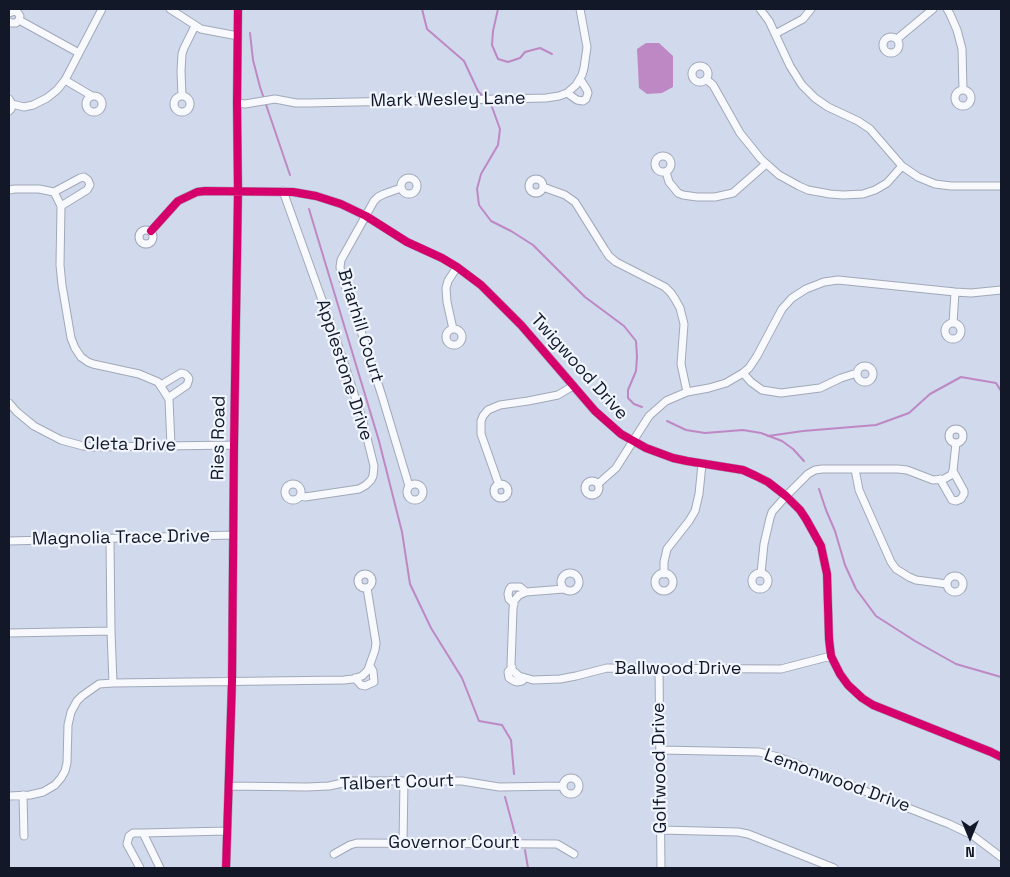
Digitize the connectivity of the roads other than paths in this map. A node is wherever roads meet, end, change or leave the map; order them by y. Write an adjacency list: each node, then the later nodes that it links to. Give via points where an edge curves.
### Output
1 (102, 9): 16 (street)
2 (170, 9): 12 (street)
3 (238, 9): 14 (street, Ries Road)
4 (580, 9): 19 (street, via 587,47)
5 (760, 9): 13 (street)
6 (810, 9): 13 (street, via 803,19)
7 (934, 9): 15 (street)
8 (947, 9): 20 (street, via 961,44)
9 (9, 13): 10 (street, via 17,12)
10 (19, 20): 11 (street, via 14,24); 16 (street)
11 (9, 22)
12 (195, 26): 14 (street); 23 (street, via 182,54)
13 (775, 34): 28 (street, via 796,76 809,92 828,107 870,129)
14 (238, 36): 25 (street, Ries Road)
15 (897, 39)
16 (79, 52): 18 (street)
17 (706, 79): 27 (street, via 713,85 740,133)
18 (65, 80): 22 (street); 24 (street, via 52,94 33,106 24,107)
19 (580, 80): 21 (street); 21 (street, via 587,90 586,100 577,100)
20 (963, 90)
21 (567, 93): 25 (street, Mark Wesley Lane, via 553,98 493,100 296,103 275,99)
22 (92, 96)
23 (182, 96)
24 (10, 101): 26 (street)
25 (237, 103): 36 (street, Ries Road)
26 (9, 111)
27 (766, 164): 28 (street, via 778,176 799,186 842,195 875,190 887,183); 29 (street, via 733,193 715,197 697,198 678,193)
28 (902, 166): 30 (street, via 935,184)
29 (666, 172)
30 (1001, 186)
31 (543, 187): 49 (street, via 575,202 616,262 665,287 676,299 684,324 681,364)
32 (401, 188): 38 (street, Briarhill Court, via 378,197)
33 (9, 190): 35 (street)
34 (284, 191): 36 (street, Twigwood Drive); 38 (street, Twigwood Drive, via 326,199); 63 (street, Applestone Drive, via 362,418 374,466 371,480 359,489)
35 (54, 192): 37 (street); 37 (street, via 80,178 90,182 88,190)
36 (238, 192): 39 (street, Twigwood Drive, via 205,191 189,195 178,201); 54 (street, Ries Road)
37 (61, 206): 47 (street, via 60,265 75,348 88,362 146,376)
38 (366, 216): 40 (street, Twigwood Drive, via 407,242); 62 (street, Briarhill Court, via 341,260 341,274)
39 (151, 231)
40 (458, 267): 44 (street, via 446,288); 48 (street, Twigwood Drive, via 521,325)
41 (1001, 290): 42 (street)
42 (955, 292): 43 (street); 45 (street, via 847,280 814,285 792,298 782,309 754,362)
43 (953, 323)
44 (452, 329)
45 (743, 373): 46 (street, via 762,390 781,393 820,388); 49 (street, via 709,388)
46 (857, 373)
47 (160, 385): 50 (street); 50 (street, via 182,373 188,377 189,383)
48 (573, 386): 52 (street, Twigwood Drive, via 608,424); 61 (street, via 558,395 500,405 483,416 481,434)
49 (687, 392): 52 (street, via 654,411)
50 (168, 398): 55 (street)
51 (9, 403): 55 (street, Cleta Drive, via 34,426 77,445)
52 (633, 442): 56 (street, Twigwood Drive, via 660,454); 60 (street, via 616,468)
53 (956, 443): 58 (street)
54 (234, 445): 55 (street, Cleta Drive); 65 (street, Ries Road)
55 (171, 446)
56 (702, 464): 64 (street, Twigwood Drive, via 749,473); 69 (street, via 696,510 667,549)
57 (855, 469): 59 (street, via 907,470); 64 (street, via 815,470 801,479); 70 (street, via 859,490 896,569 916,580)
58 (953, 471): 59 (street); 59 (street, via 964,491 961,499 952,500)
59 (940, 480)
60 (598, 484)
61 (499, 485)
62 (408, 486)
63 (301, 496)
64 (786, 496): 68 (street, via 770,518); 77 (street, Twigwood Drive, via 812,528 824,555)
65 (234, 536): 66 (street, Magnolia Trace Drive); 81 (street, Ries Road)
66 (110, 539): 67 (street, Magnolia Trace Drive); 75 (street)
67 (9, 541)
68 (761, 573)
69 (664, 574)
70 (947, 584)
71 (367, 588): 78 (street, via 376,638)
72 (564, 589): 73 (street, Ballwood Drive)
73 (526, 592): 74 (street, via 517,597); 74 (street, Ballwood Drive, via 520,587 511,587 508,594)
74 (514, 604): 79 (street, Ballwood Drive, via 512,670 519,676 560,679 607,668)
75 (111, 631): 76 (street); 82 (street)
76 (9, 633)
77 (831, 656): 79 (street, Ballwood Drive, via 781,669); 84 (street, Twigwood Drive, via 848,685 873,705)
78 (370, 666): 80 (street, via 362,676); 80 (street, via 374,682 360,685)
79 (659, 668): 83 (street, Golfwood Drive)
80 (355, 678): 81 (street)
81 (232, 681): 82 (street); 86 (street, Ries Road)
82 (113, 682): 88 (street, via 99,684 73,706 68,725 67,763 61,778 43,792)
83 (660, 750): 90 (street, Golfwood Drive); 97 (street, Lemonwood Drive, via 750,751 778,757 949,824 972,835)
84 (1001, 757)
85 (404, 781): 86 (street, Talbert Court, via 352,781 307,787); 87 (street, Talbert Court, via 462,781 499,787); 94 (street)
86 (230, 786): 91 (street, Ries Road)
87 (563, 786)
88 (24, 795): 89 (street); 93 (street)
89 (9, 796)
90 (661, 830): 101 (street, Golfwood Drive); 102 (street, via 748,834)
91 (227, 831): 92 (street); 100 (street, Ries Road)
92 (143, 832): 98 (street, via 130,833 127,839); 99 (street)
93 (24, 836)
94 (403, 843): 95 (street, Governor Court, via 357,843); 96 (street, Governor Court, via 557,844)
95 (334, 854)
96 (574, 854)
97 (1001, 857)
98 (140, 868)
99 (160, 868)
100 (226, 868)
101 (661, 868)
102 (834, 868)

